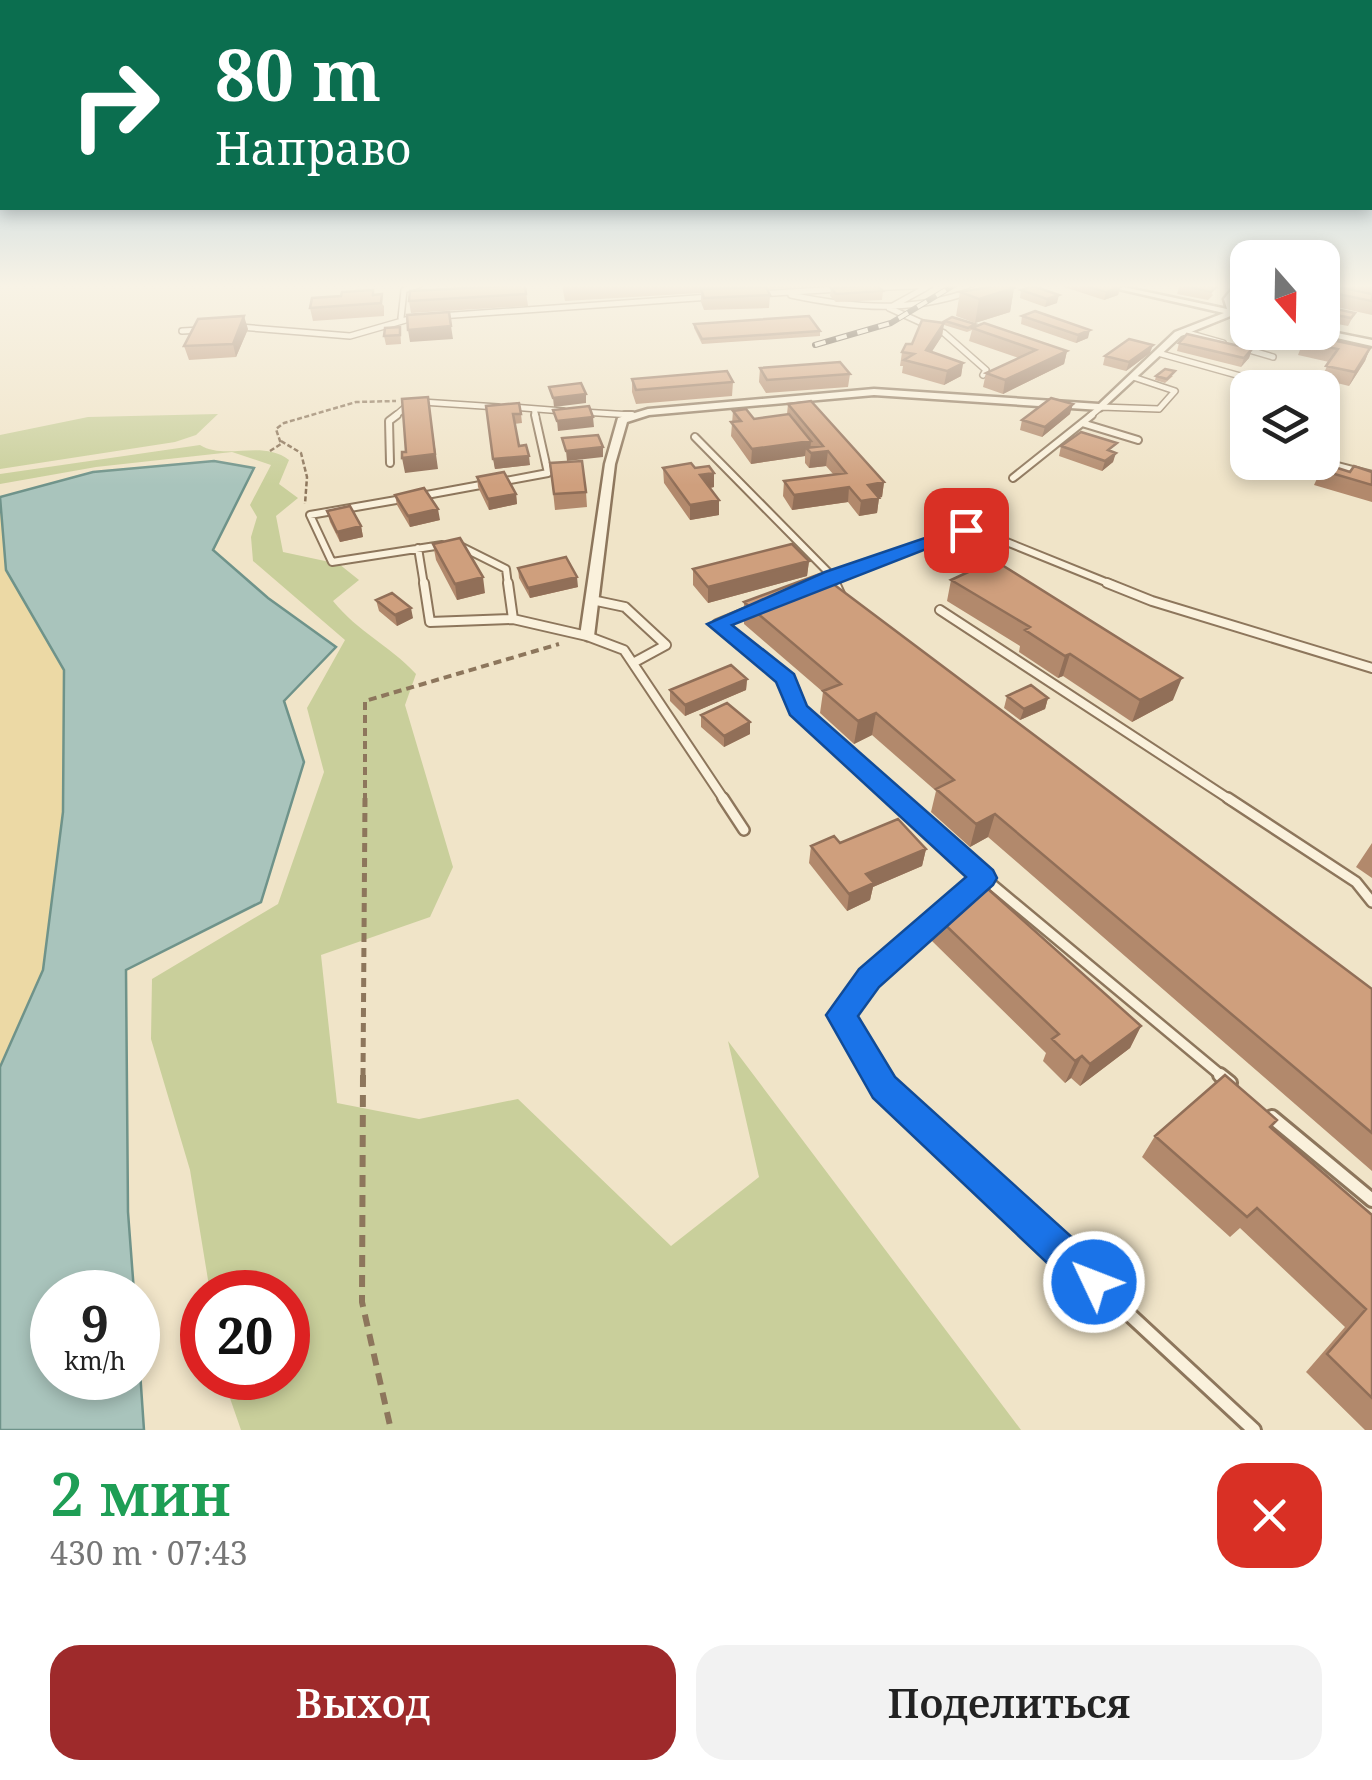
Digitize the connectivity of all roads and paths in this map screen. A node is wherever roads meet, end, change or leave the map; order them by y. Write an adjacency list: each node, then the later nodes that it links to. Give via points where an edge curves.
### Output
1 (965, 352): 6 (lane)
2 (1254, 352): 4 (lane)
3 (1158, 353): 5 (lane); 7 (street)
4 (1273, 357)
5 (1230, 373)
6 (984, 375)
7 (1134, 377): 9 (street); 9 (lane, via 1175,391 1159,409)
8 (416, 402): 10 (lane); 15 (path, via 356,402 296,418 276,429); 17 (lane, via 398,408 389,421)
9 (1102, 408): 11 (street, via 874,392); 12 (lane)
10 (534, 409): 11 (lane); 21 (lane, via 548,474)
11 (632, 416): 25 (street, via 622,420 610,464)
12 (1082, 423): 14 (lane); 20 (lane)
13 (695, 437): 23 (lane)
14 (1138, 440)
15 (281, 441): 16 (path); 21 (path, via 301,453)
16 (270, 451)
17 (390, 462)
18 (1340, 466): 19 (lane)
19 (1372, 474)
20 (1014, 478)
21 (310, 515): 22 (lane, via 332,562)
22 (418, 548): 29 (lane, via 462,543 506,569); 29 (lane, via 430,622)
23 (832, 576): 24 (lane); 28 (lane); 32 (lane, via 976,530 1152,602)
24 (800, 590)
25 (592, 600): 30 (street); 31 (lane, via 625,607 666,646)
26 (766, 603): 34 (lane, via 717,624 786,679 798,710)
27 (940, 610): 35 (lane, via 1356,882)
28 (848, 611)
29 (513, 619): 30 (lane)
30 (588, 636): 31 (lane, via 624,650); 39 (path, via 365,701 362,1302)
31 (633, 663): 33 (lane)
32 (1372, 668)
33 (744, 830)
34 (984, 878): 36 (lane); 40 (lane, via 869,978 841,1015 884,1087)
35 (1372, 902)
36 (1238, 1089)
37 (1268, 1114): 38 (lane)
38 (1372, 1200)
39 (391, 1430)
40 (1254, 1430)

